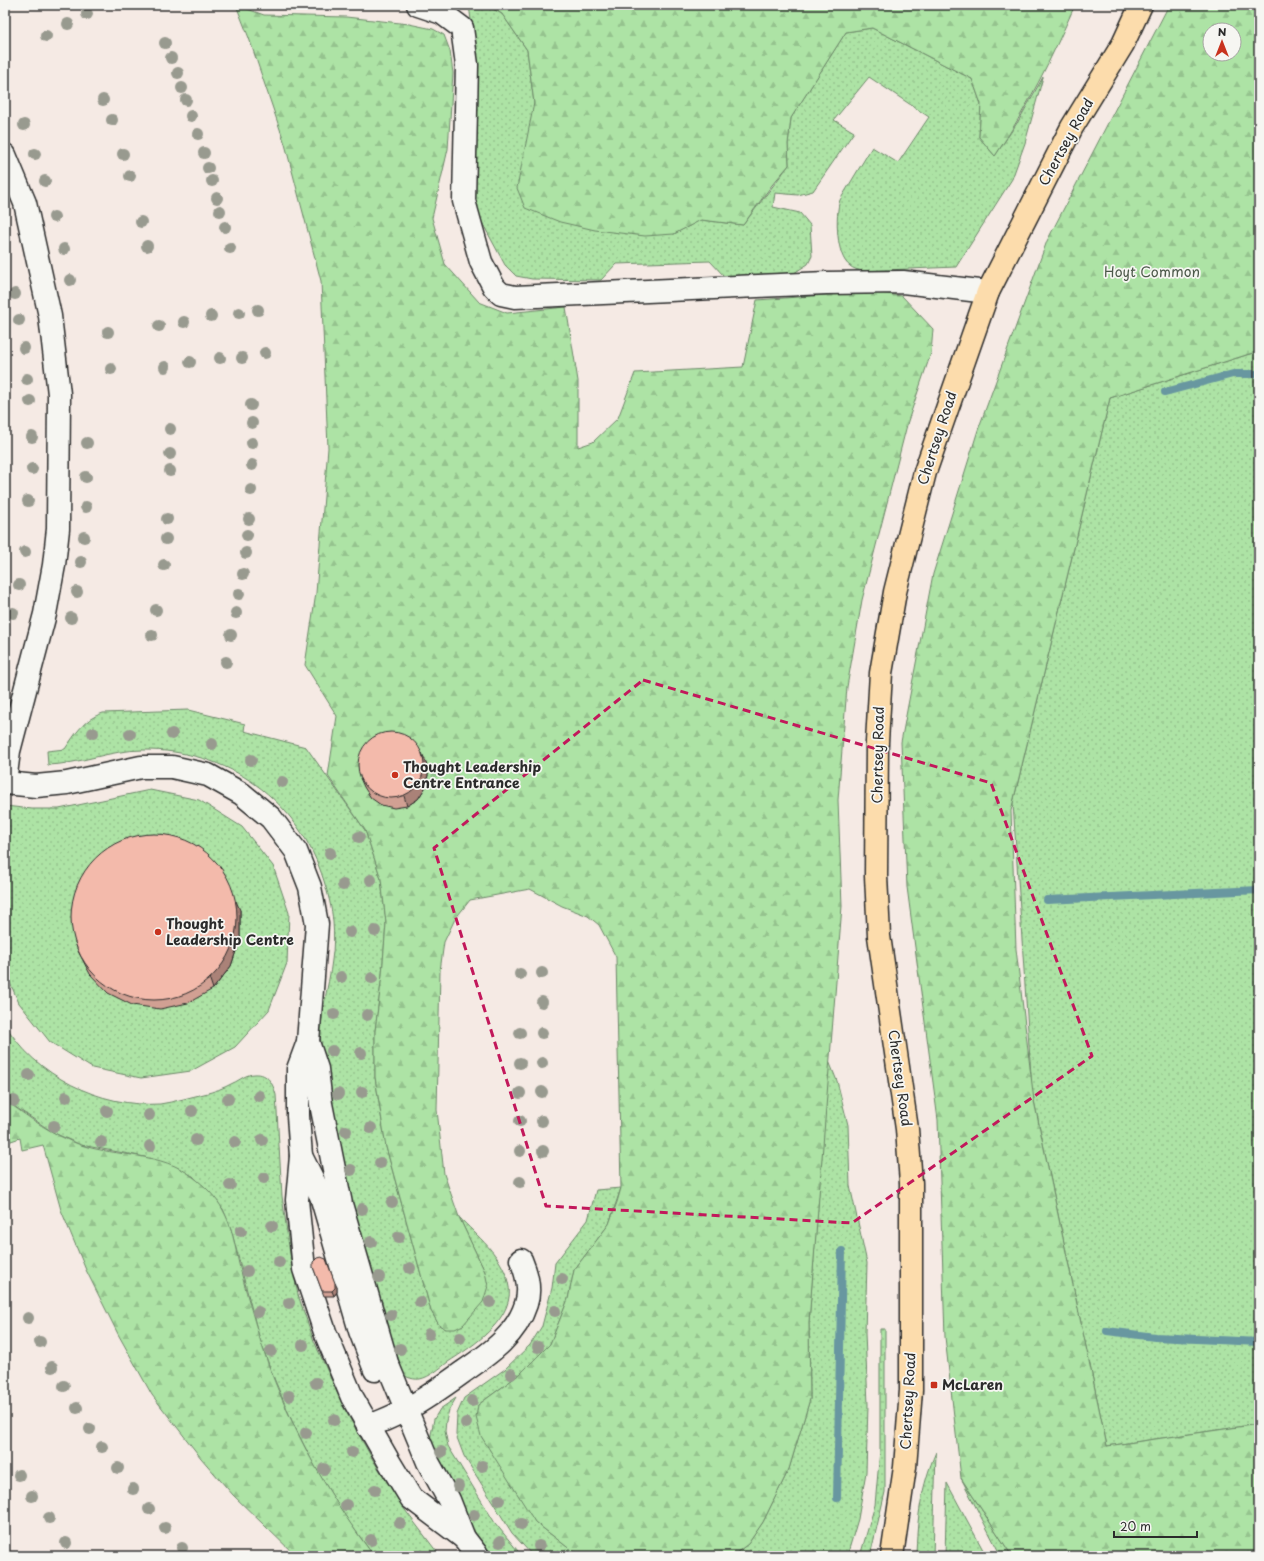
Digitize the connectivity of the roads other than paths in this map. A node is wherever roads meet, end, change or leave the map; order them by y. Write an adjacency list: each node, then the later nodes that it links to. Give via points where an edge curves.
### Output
1 (418, 5): 4 (lane, via 442,13 462,28 467,65 464,201 481,262 494,287 501,294 515,297 903,282)
2 (1141, 5): 4 (main road, Chertsey Road, via 1123,44 1072,127)
3 (5, 155): 5 (lane, via 25,203 47,301 59,394 58,529 54,565 46,614 9,751)
4 (988, 292): 14 (main road, Chertsey Road, via 925,472 895,592 881,673 877,742 876,869 879,936 907,1129 911,1183 911,1390 905,1467)
5 (5, 782): 6 (lane, via 36,786 67,783 141,767 172,767 208,775 242,794 271,818 296,851 310,887 317,924)
6 (308, 1042): 7 (lane, via 298,1069); 9 (lane, via 317,1068 321,1104 341,1204)
7 (301, 1156): 9 (lane, via 320,1196 360,1331); 10 (lane, via 297,1200 304,1269 325,1332)
8 (521, 1260): 9 (lane, via 528,1277 527,1303 510,1335 496,1349)
9 (399, 1413): 10 (lane); 11 (lane, via 426,1489); 12 (lane, via 449,1500)
10 (368, 1427): 11 (lane, via 411,1498)
11 (430, 1512): 12 (lane)
12 (464, 1538): 13 (lane)
13 (478, 1556)
14 (892, 1556)

